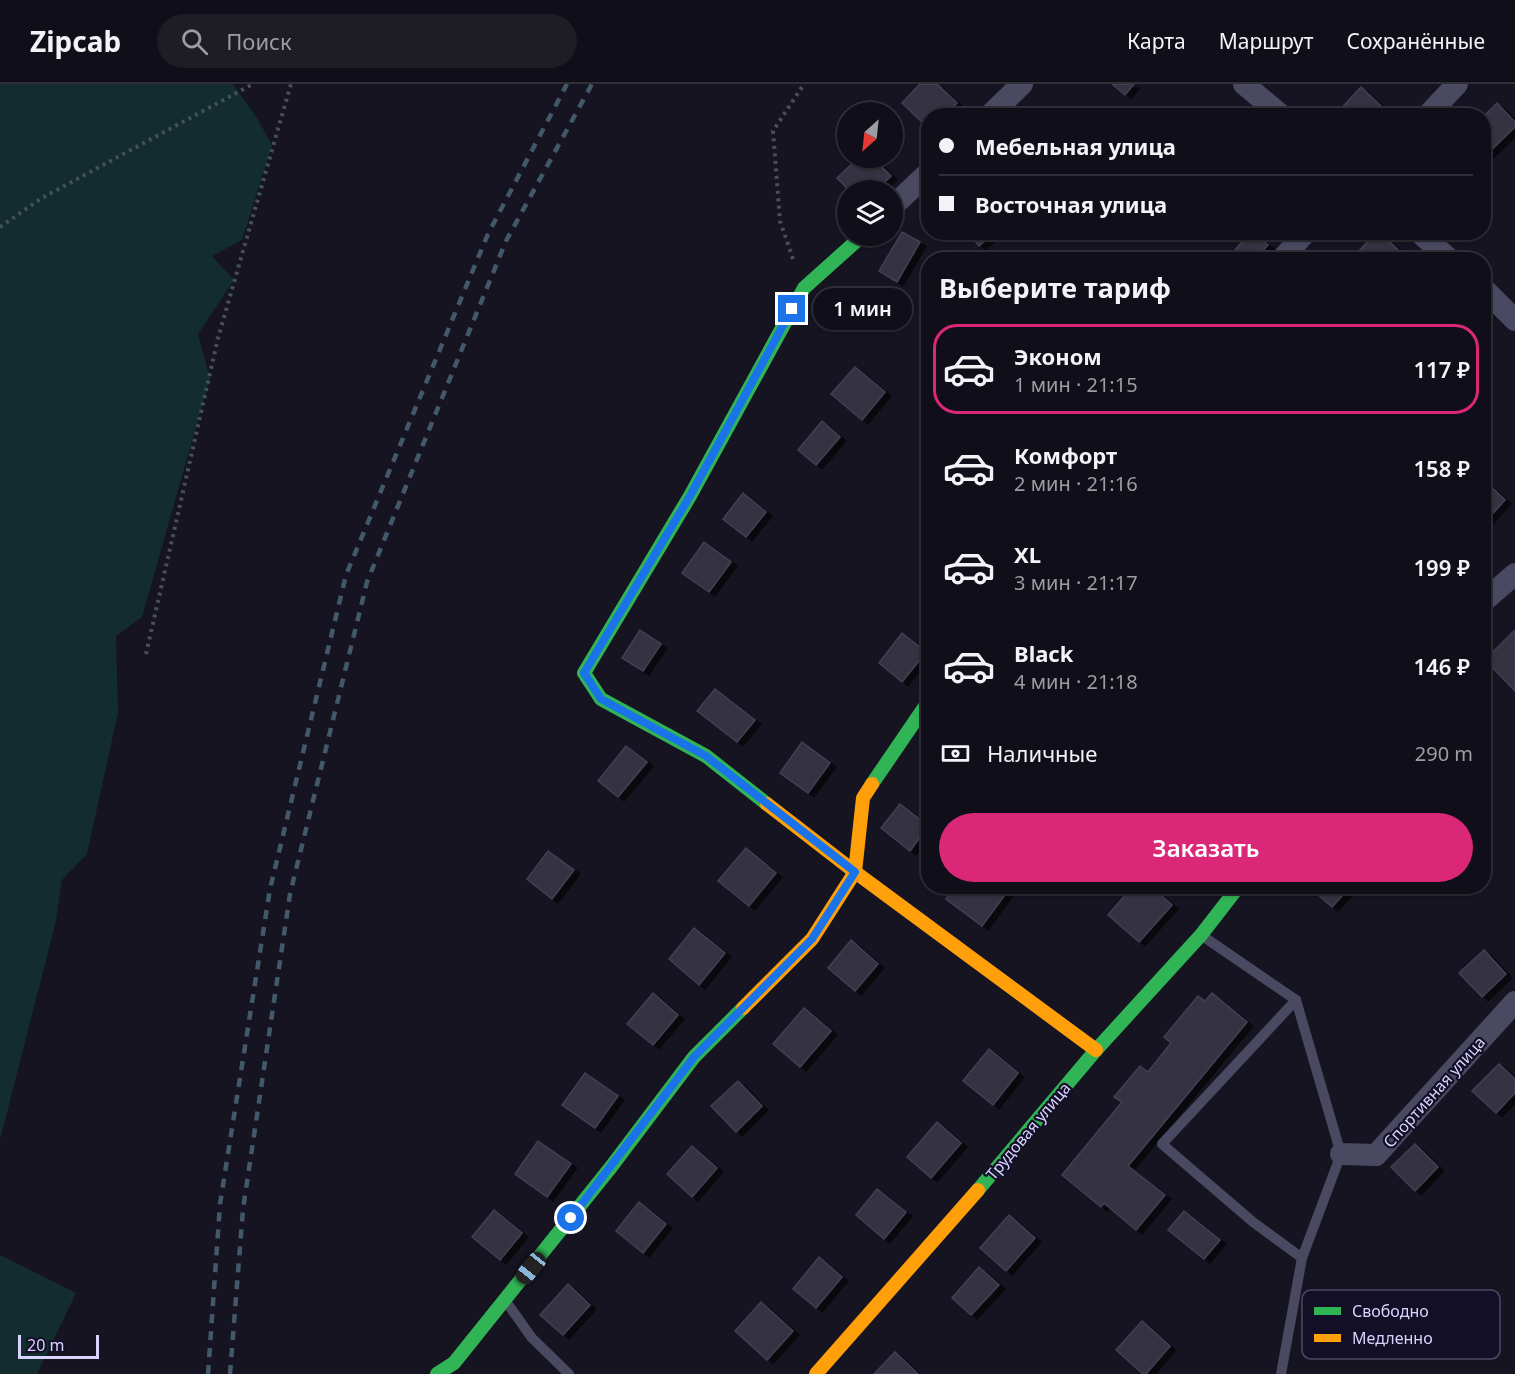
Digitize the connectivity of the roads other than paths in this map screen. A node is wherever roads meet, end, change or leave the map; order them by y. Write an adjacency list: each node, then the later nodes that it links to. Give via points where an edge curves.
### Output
1 (1022, 84): 4 (street)
2 (1244, 84): 5 (street)
3 (1457, 84): 6 (street)
4 (996, 108)
5 (1272, 108)
6 (1434, 108)
7 (921, 180): 8 (street)
8 (903, 197)
9 (1299, 240): 12 (street)
10 (1428, 240): 13 (street)
11 (851, 246): 19 (street, via 804,288 690,496 584,673 601,699 706,756)
12 (1288, 252)
13 (1441, 252)
14 (1491, 296): 15 (street)
15 (1515, 320)
16 (1515, 574): 17 (street)
17 (1491, 596)
18 (921, 712): 19 (street, via 863,798)
19 (855, 872): 24 (street); 27 (street, via 812,939 694,1057)
20 (1233, 894): 21 (street, Трудовая улица)
21 (1201, 935): 22 (lane); 24 (street, Трудовая улица)
22 (1296, 1000): 25 (lane); 26 (lane, via 1162,1144 1253,1222)
23 (1515, 1002): 25 (street, Спортивная улица, via 1376,1155)
24 (1096, 1050): 30 (street, Трудовая улица)
25 (1341, 1154): 26 (lane)
26 (1302, 1258): 31 (lane)
27 (505, 1300): 28 (street, via 454,1363); 29 (lane, via 532,1338)
28 (436, 1374)
29 (569, 1374)
30 (816, 1374)
31 (1281, 1374)

